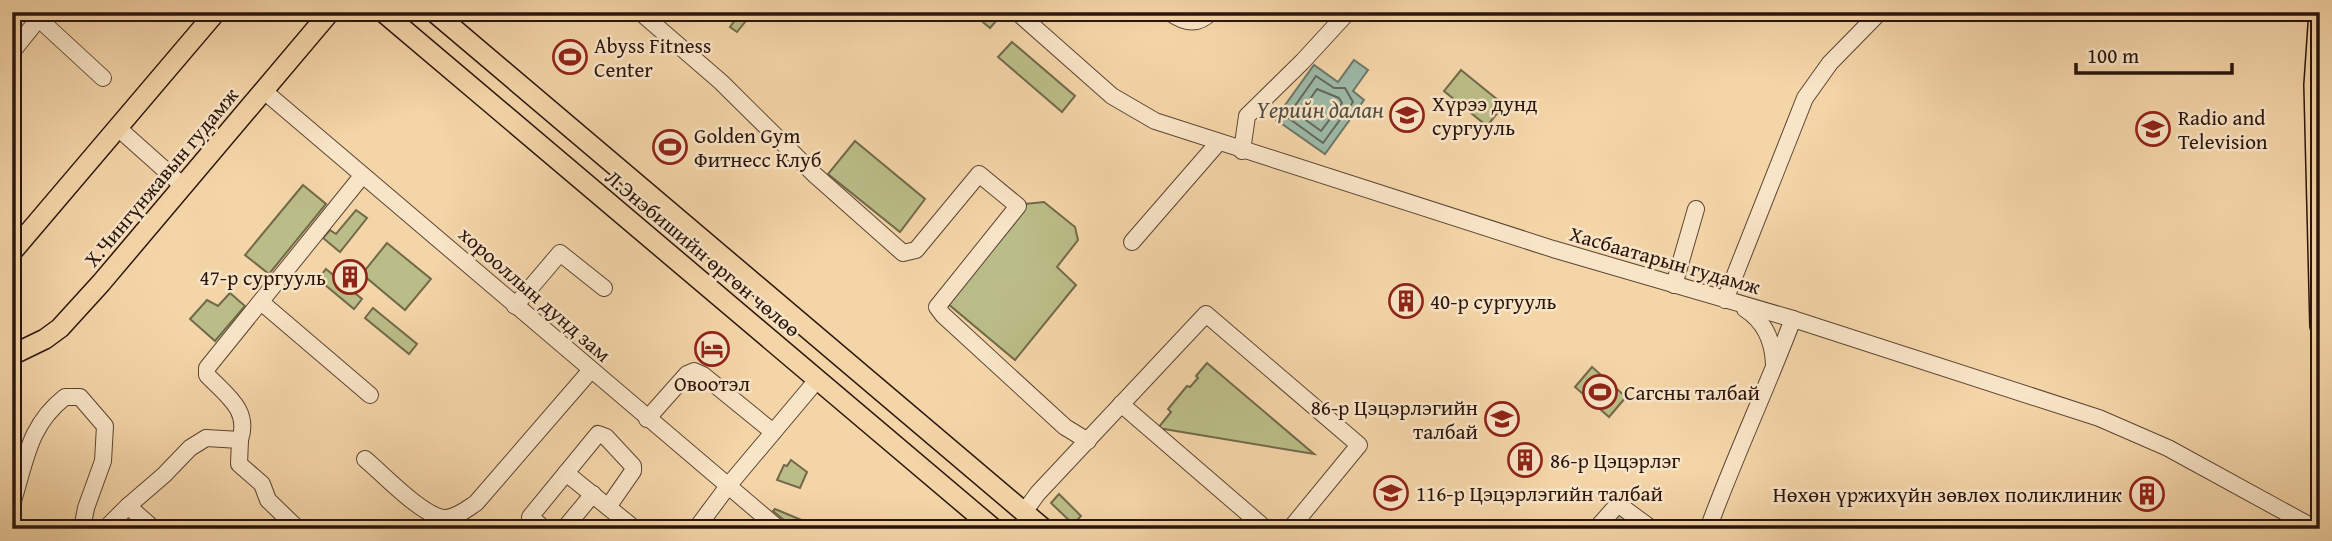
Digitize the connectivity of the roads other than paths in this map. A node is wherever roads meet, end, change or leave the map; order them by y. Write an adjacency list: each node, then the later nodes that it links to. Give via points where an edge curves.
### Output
1 (216, 12): 17 (main road)
2 (434, 12): 22 (main road, Л.Энэбишийн өргөн чөлөө)
3 (640, 12): 43 (street, via 903,253 916,250 979,174 1018,206 937,307 1065,427)
4 (1017, 12): 18 (street, Хасбаатарын гудамж, via 1119,101 1155,121)
5 (1169, 12): 6 (street, via 1194,23)
6 (1212, 12)
7 (1880, 12): 30 (street, via 1830,64 1805,98)
8 (2319, 12): 15 (main road)
9 (382, 13): 24 (main road, Л.Энэбишийн өргөн чөлөө)
10 (1345, 13): 19 (street, via 1247,116)
11 (332, 14): 16 (main road, Х.Чингүнжавын гудамж)
12 (41, 15): 13 (street); 14 (street)
13 (12, 52)
14 (103, 78)
15 (2317, 86): 33 (main road)
16 (264, 91): 20 (street, хорооллын дунд зам); 21 (main road, Х.Чингүнжавын гудамж)
17 (118, 128): 21 (street); 26 (main road)
18 (1218, 143): 19 (street, Хасбаатарын гудамж); 25 (street)
19 (1242, 151): 27 (street, Хасбаатарын гудамж)
20 (362, 176): 29 (street); 31 (street, хорооллын дунд зам)
21 (183, 186): 34 (main road, Х.Чингүнжавын гудамж, via 60,328)
22 (660, 204): 24 (main road, via 639,208); 51 (main road, Л.Энэбишийн өргөн чөлөө)
23 (1696, 209): 27 (street)
24 (636, 225): 37 (main road, Л.Энэбишийн өргөн чөлөө)
25 (1132, 242)
26 (12, 252)
27 (1674, 285): 30 (street, Хасбаатарын гудамж)
28 (604, 288): 31 (street, via 560,253)
29 (261, 302): 38 (street); 42 (street, via 205,371 242,414)
30 (1731, 302): 32 (street, Хасбаатарын гудамж); 35 (street, via 1750,312 1769,335)
31 (515, 306): 36 (street, хорооллын дунд зам)
32 (1793, 319): 35 (street); 68 (street, Хасбаатарын гудамж, via 2099,418 2179,454)
33 (2320, 326)
34 (12, 355)
35 (1775, 368): 67 (street)
36 (590, 370): 40 (street, хорооллын дунд зам); 44 (street, via 477,503 456,516 444,518 424,510)
37 (817, 380): 41 (street); 61 (main road, Л.Энэбишийн өргөн чөлөө)
38 (370, 395)
39 (1121, 404): 43 (street); 63 (street); 64 (street, via 1206,314 1359,445)
40 (648, 419): 41 (street, via 694,371); 46 (street, хорооллын дунд зам)
41 (773, 432): 46 (street)
42 (240, 440): 49 (street, via 206,438); 55 (street, via 239,464 262,484 268,500)
43 (1088, 441): 51 (street)
44 (365, 459)
45 (566, 473): 47 (street); 50 (street, via 598,434 606,437 633,466); 56 (street, via 530,517)
46 (728, 486): 59 (street); 60 (street, хорооллын дунд зам)
47 (593, 495): 50 (street); 57 (street)
48 (12, 504): 52 (street, via 35,430 65,397 80,397 105,426 103,461)
49 (128, 506): 53 (street); 54 (street)
50 (608, 507): 58 (street)
51 (1024, 512): 62 (main road, Л.Энэбишийн өргөн чөлөө)
52 (82, 529)
53 (106, 529)
54 (155, 529)
55 (298, 529)
56 (544, 529)
57 (564, 529)
58 (635, 529)
59 (696, 529)
60 (779, 529)
61 (994, 529)
62 (1044, 529)
63 (1266, 529)
64 (1290, 529)
65 (1596, 529): 66 (street, via 1618,504)
66 (1652, 529)
67 (1708, 529)
68 (2316, 529)

